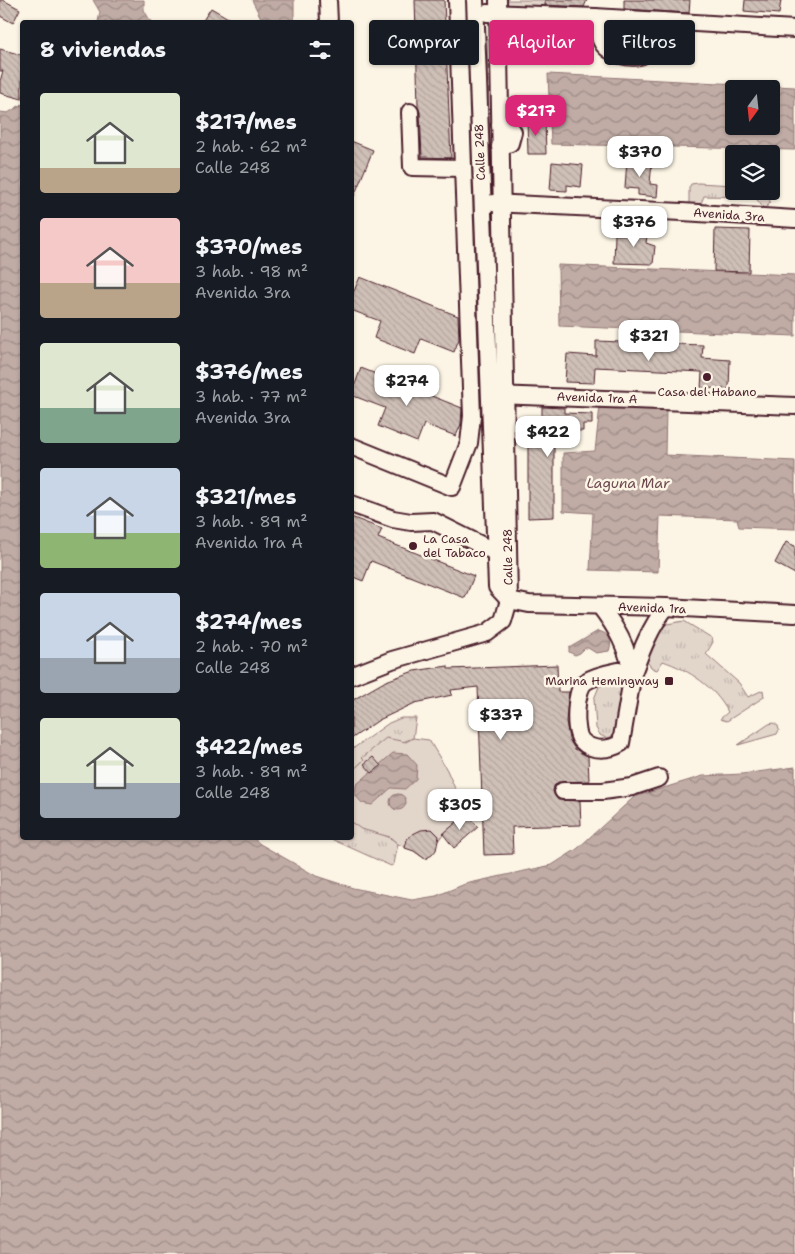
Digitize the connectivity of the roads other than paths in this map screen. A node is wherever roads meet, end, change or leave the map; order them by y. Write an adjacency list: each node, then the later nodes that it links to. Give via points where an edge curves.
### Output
1 (328, 0): 6 (street)
2 (457, 0): 12 (street)
3 (475, 6): 4 (street); 13 (street, Calle 248)
4 (498, 6): 5 (street); 14 (street, Calle 248)
5 (595, 17): 7 (street); 10 (street)
6 (329, 20)
7 (645, 20)
8 (695, 23): 9 (street)
9 (795, 29)
10 (604, 45)
11 (410, 112): 12 (street, via 412,167)
12 (462, 168): 18 (street, via 472,416 470,443 452,488)
13 (482, 203): 14 (street, Avenida 3ra); 16 (street, Calle 248)
14 (502, 204): 15 (street, Avenida 3ra); 16 (street, Calle 248)
15 (795, 219)
16 (497, 395): 17 (street, Avenida 1ra A); 20 (street, Calle 248); 21 (street, Calle 248)
17 (795, 406)
18 (354, 447)
19 (354, 505): 20 (street, via 393,519 433,521)
20 (496, 552): 21 (street, Calle 248, via 497,587)
21 (509, 600): 22 (street, Avenida 1ra, via 529,604); 26 (street, via 503,620 487,633 392,660)
22 (600, 606): 23 (street, Avenida 1ra); 25 (street, via 627,649)
23 (666, 607): 24 (street, Avenida 1ra); 25 (street, via 642,646)
24 (795, 614)
25 (633, 673): 25 (street, via 618,671 586,681 580,688 577,731 581,741 605,750 621,743)
26 (354, 675)
27 (659, 778): 28 (street, via 632,787 603,791)
28 (562, 791)

